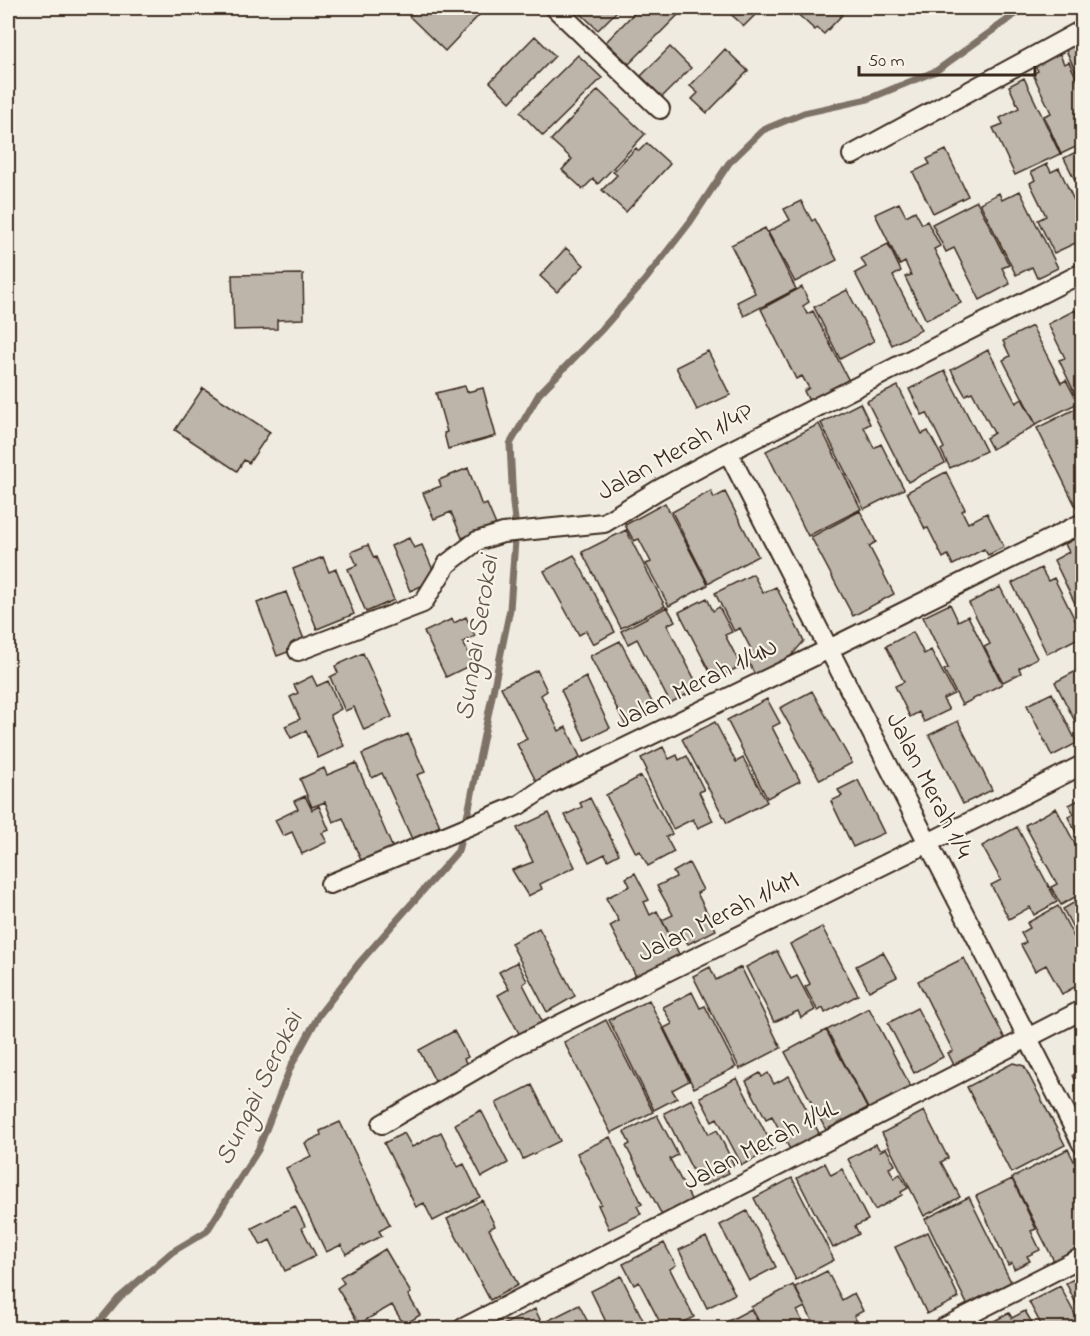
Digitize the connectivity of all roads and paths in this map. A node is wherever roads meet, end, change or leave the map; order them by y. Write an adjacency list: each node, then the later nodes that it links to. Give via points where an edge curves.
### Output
1 (555, 8): 3 (street)
2 (1083, 30): 4 (street)
3 (660, 109)
4 (852, 155)
5 (1083, 273): 6 (street, Jalan Merah 1/4P)
6 (728, 452): 8 (street, Jalan Merah 1/4); 9 (street, Jalan Merah 1/4P, via 604,523 502,533 477,541 447,564 423,603)
7 (1083, 523): 8 (street, Jalan Merah 1/4N)
8 (829, 649): 11 (street, Jalan Merah 1/4); 12 (street, Jalan Merah 1/4N, via 550,784 519,805)
9 (298, 651)
10 (1083, 765): 11 (street, Jalan Merah 1/4M)
11 (928, 843): 14 (street, Jalan Merah 1/4); 15 (street, Jalan Merah 1/4M, via 516,1046)
12 (330, 884)
13 (1083, 1010): 14 (street, Jalan Merah 1/4L)
14 (1028, 1038): 16 (street, Jalan Merah 1/4); 18 (street, Jalan Merah 1/4L)
15 (382, 1124)
16 (1083, 1144)
17 (1083, 1257): 19 (street)
18 (463, 1329)
19 (943, 1329)

